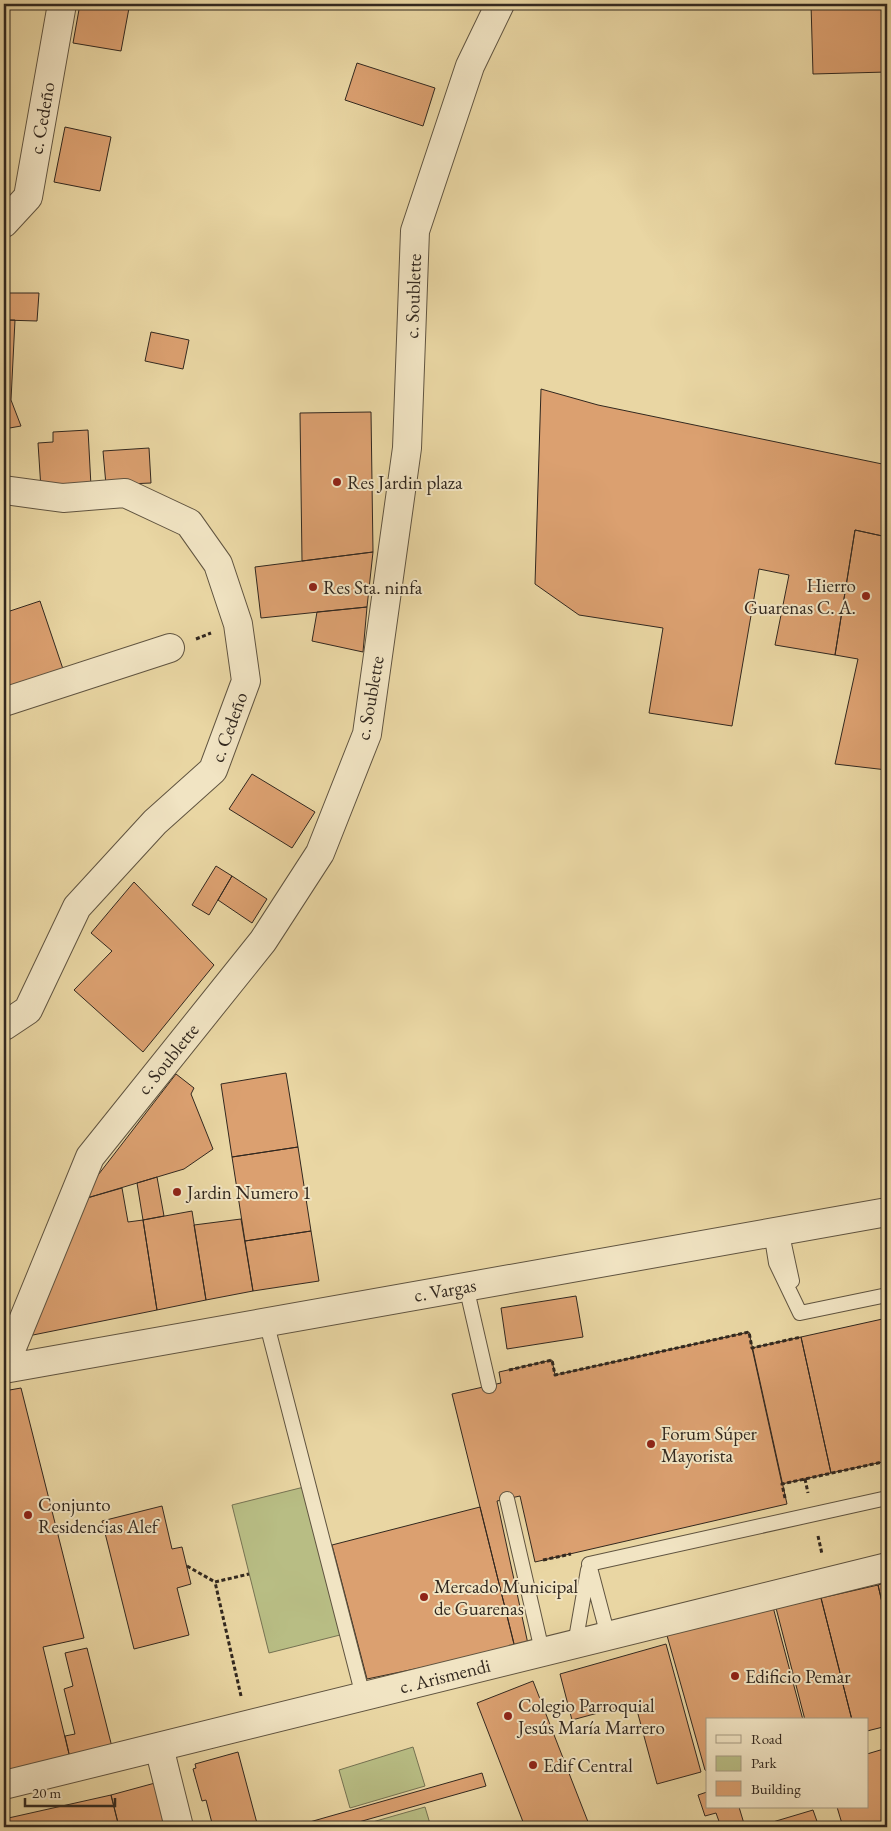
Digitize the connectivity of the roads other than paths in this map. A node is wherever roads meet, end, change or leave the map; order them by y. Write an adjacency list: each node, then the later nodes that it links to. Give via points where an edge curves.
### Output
1 (62, 4): 3 (street, c. Cedeño)
2 (500, 4): 14 (street, c. Soublette, via 470,66 415,231 407,448 367,734 320,853 263,941 90,1157)
3 (16, 197): 4 (street, c. Cedeño)
4 (4, 223)
5 (4, 491): 8 (street, c. Cedeño, via 63,498 125,492 189,522 218,564 238,624 246,681 213,770 155,822 77,907 28,1010)
6 (170, 648): 7 (street)
7 (4, 702)
8 (4, 1026)
9 (887, 1212): 10 (street, c. Vargas)
10 (776, 1231): 11 (street, c. Vargas); 12 (lane, via 800,1313)
11 (466, 1286): 13 (street, c. Vargas); 15 (lane)
12 (887, 1295)
13 (266, 1321): 14 (street, c. Vargas); 23 (lane)
14 (4, 1368)
15 (489, 1386)
16 (887, 1498): 18 (lane)
17 (507, 1499): 21 (lane)
18 (589, 1564): 20 (lane); 22 (lane, via 577,1633)
19 (887, 1567): 20 (street, c. Arismendi)
20 (608, 1636): 22 (street, c. Arismendi)
21 (540, 1642)
22 (580, 1643): 23 (street, c. Arismendi)
23 (363, 1696): 24 (street, c. Arismendi)
24 (159, 1748): 25 (street, c. Arismendi); 26 (street)
25 (4, 1785)
26 (179, 1827)

